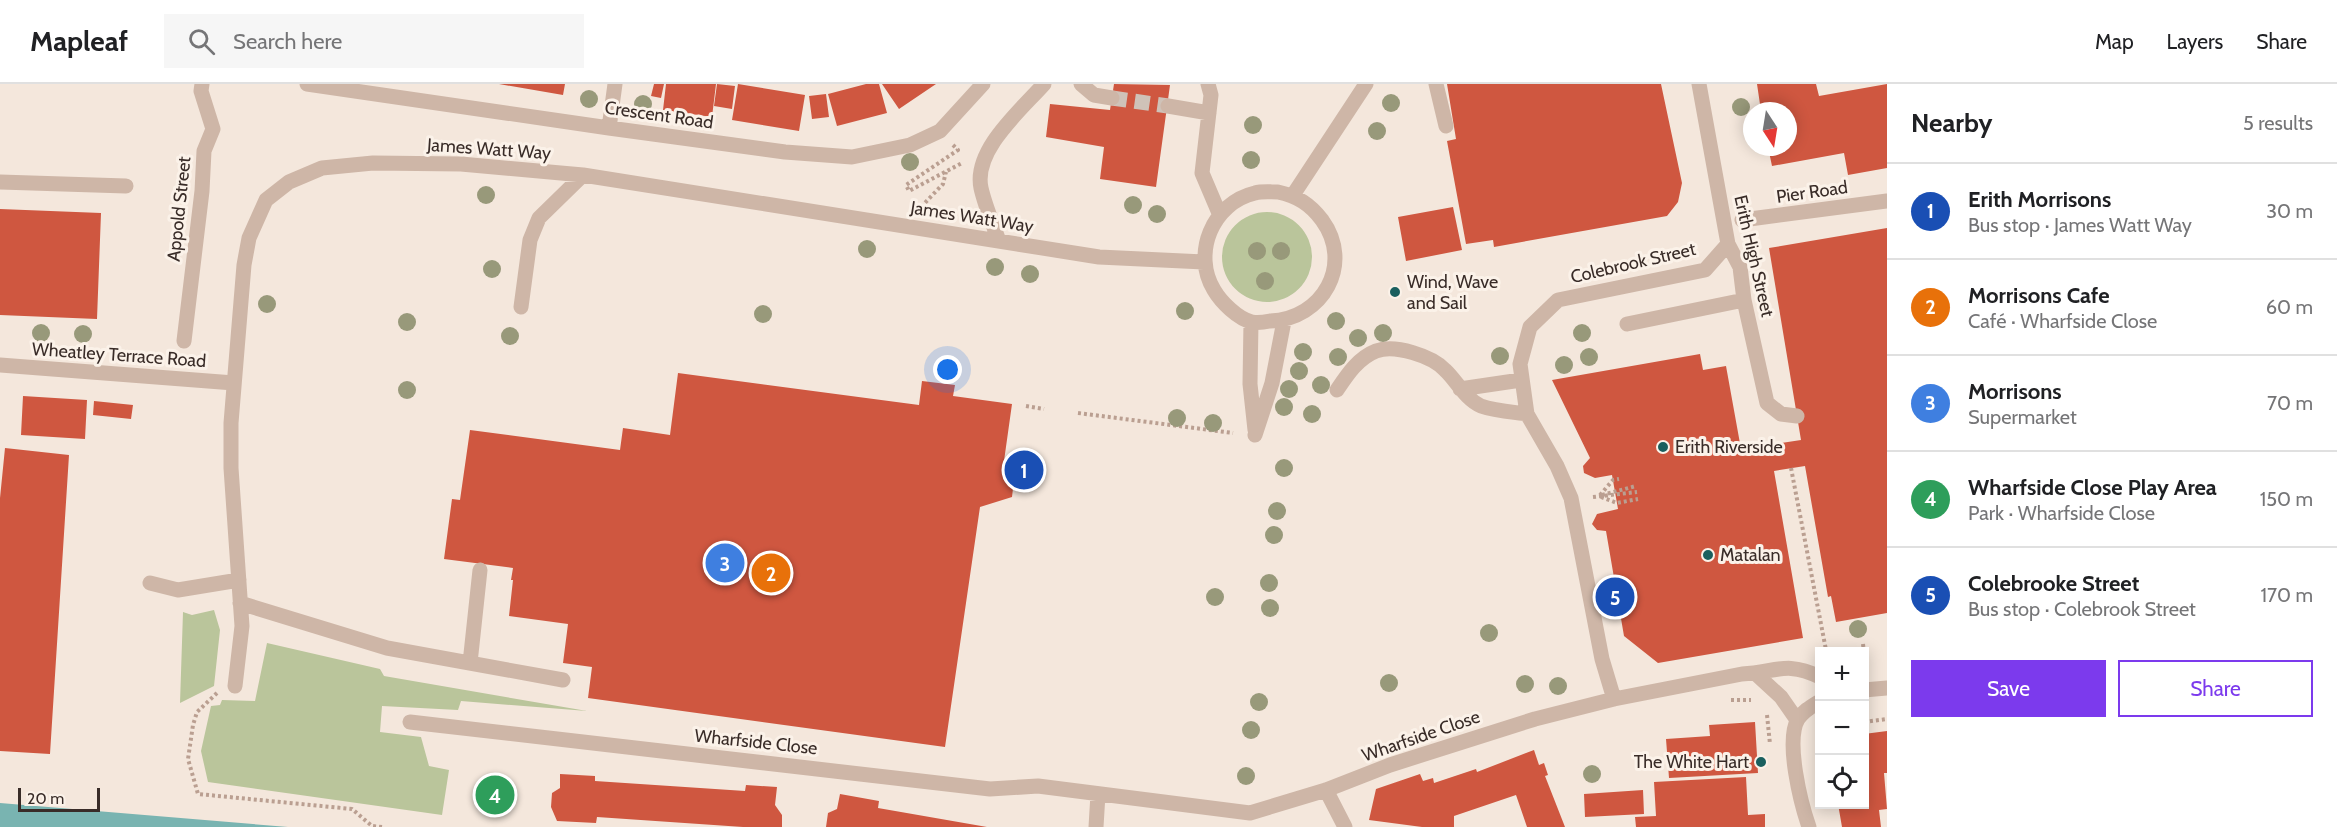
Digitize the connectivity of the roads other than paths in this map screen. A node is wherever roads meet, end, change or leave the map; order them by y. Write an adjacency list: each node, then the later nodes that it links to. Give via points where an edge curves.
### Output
1 (202, 84): 32 (street, Appold Street, via 213,129 204,151)
2 (307, 84): 16 (street, Crescent Road)
3 (615, 84): 16 (street)
4 (983, 84): 16 (street, Crescent Road, via 940,131 910,145 852,157)
5 (1044, 84): 24 (street, via 987,149 981,168 981,187)
6 (1081, 84): 12 (street, via 1094,95)
7 (1223, 84): 11 (street)
8 (1366, 84): 20 (street)
9 (1436, 84): 15 (street)
10 (1699, 84): 25 (street, Erith High Street)
11 (1210, 90): 14 (street)
12 (1112, 98)
13 (1167, 106): 14 (street)
14 (1209, 112): 22 (street, via 1202,173)
15 (1446, 126)
16 (609, 128)
17 (583, 175): 24 (street, James Watt Way); 28 (street, via 539,218 530,240); 35 (street, James Watt Way, via 460,164 373,163 322,168 289,182 266,200 249,238)
18 (0, 182): 19 (street)
19 (126, 186)
20 (1293, 195): 22 (street, via 1255,193); 29 (street, via 1313,207 1331,232 1336,255 1327,289 1313,306)
21 (1887, 201): 23 (street, Pier Road)
22 (1219, 213): 26 (street, via 1206,239)
23 (1742, 220)
24 (999, 241): 26 (street, James Watt Way, via 1099,257)
25 (1728, 244): 27 (street, Erith High Street, via 1740,267); 34 (street, Colebrook Street, via 1705,270 1558,300 1530,327 1520,364)
26 (1204, 262): 30 (street, via 1208,281 1221,300)
27 (1744, 300): 31 (street); 39 (street, Erith High Street, via 1767,403 1781,414)
28 (521, 307)
29 (1284, 321): 30 (street); 30 (street, via 1272,383 1255,435 1250,384)
30 (1251, 322)
31 (1627, 324)
32 (184, 341)
33 (0, 366): 35 (street, Wheatley Terrace Road)
34 (1521, 380): 36 (street); 38 (street, Colebrook Street)
35 (234, 383): 41 (street, James Watt Way, via 231,468)
36 (1460, 389): 37 (street, via 1444,368 1425,356 1403,350 1377,351 1353,367); 38 (street, via 1480,406)
37 (1337, 390)
38 (1527, 414): 51 (street, Colebrook Street, via 1571,498 1602,659)
39 (1797, 416)
40 (480, 570): 44 (street)
41 (238, 580): 42 (street, via 178,590); 43 (street, James Watt Way)
42 (150, 584)
43 (240, 603): 44 (street, via 387,648); 48 (street, James Watt Way, via 242,626)
44 (470, 663): 47 (street)
45 (1756, 674): 46 (street, Wharfside Close, via 1780,667); 51 (street, Wharfside Close); 53 (street, via 1781,697)
46 (1815, 675)
47 (563, 680)
48 (235, 686)
49 (1887, 688): 50 (street)
50 (1869, 690)
51 (1614, 699): 55 (street, Wharfside Close, via 1535,719 1390,765)
52 (1815, 704): 53 (street)
53 (1797, 720): 59 (street, via 1794,765)
54 (410, 723): 56 (street, Wharfside Close, via 990,789 1038,786)
55 (1326, 790): 56 (street, Wharfside Close, via 1250,813); 58 (street)
56 (1098, 794): 57 (street)
57 (1096, 827)
58 (1345, 827)
59 (1809, 827)

